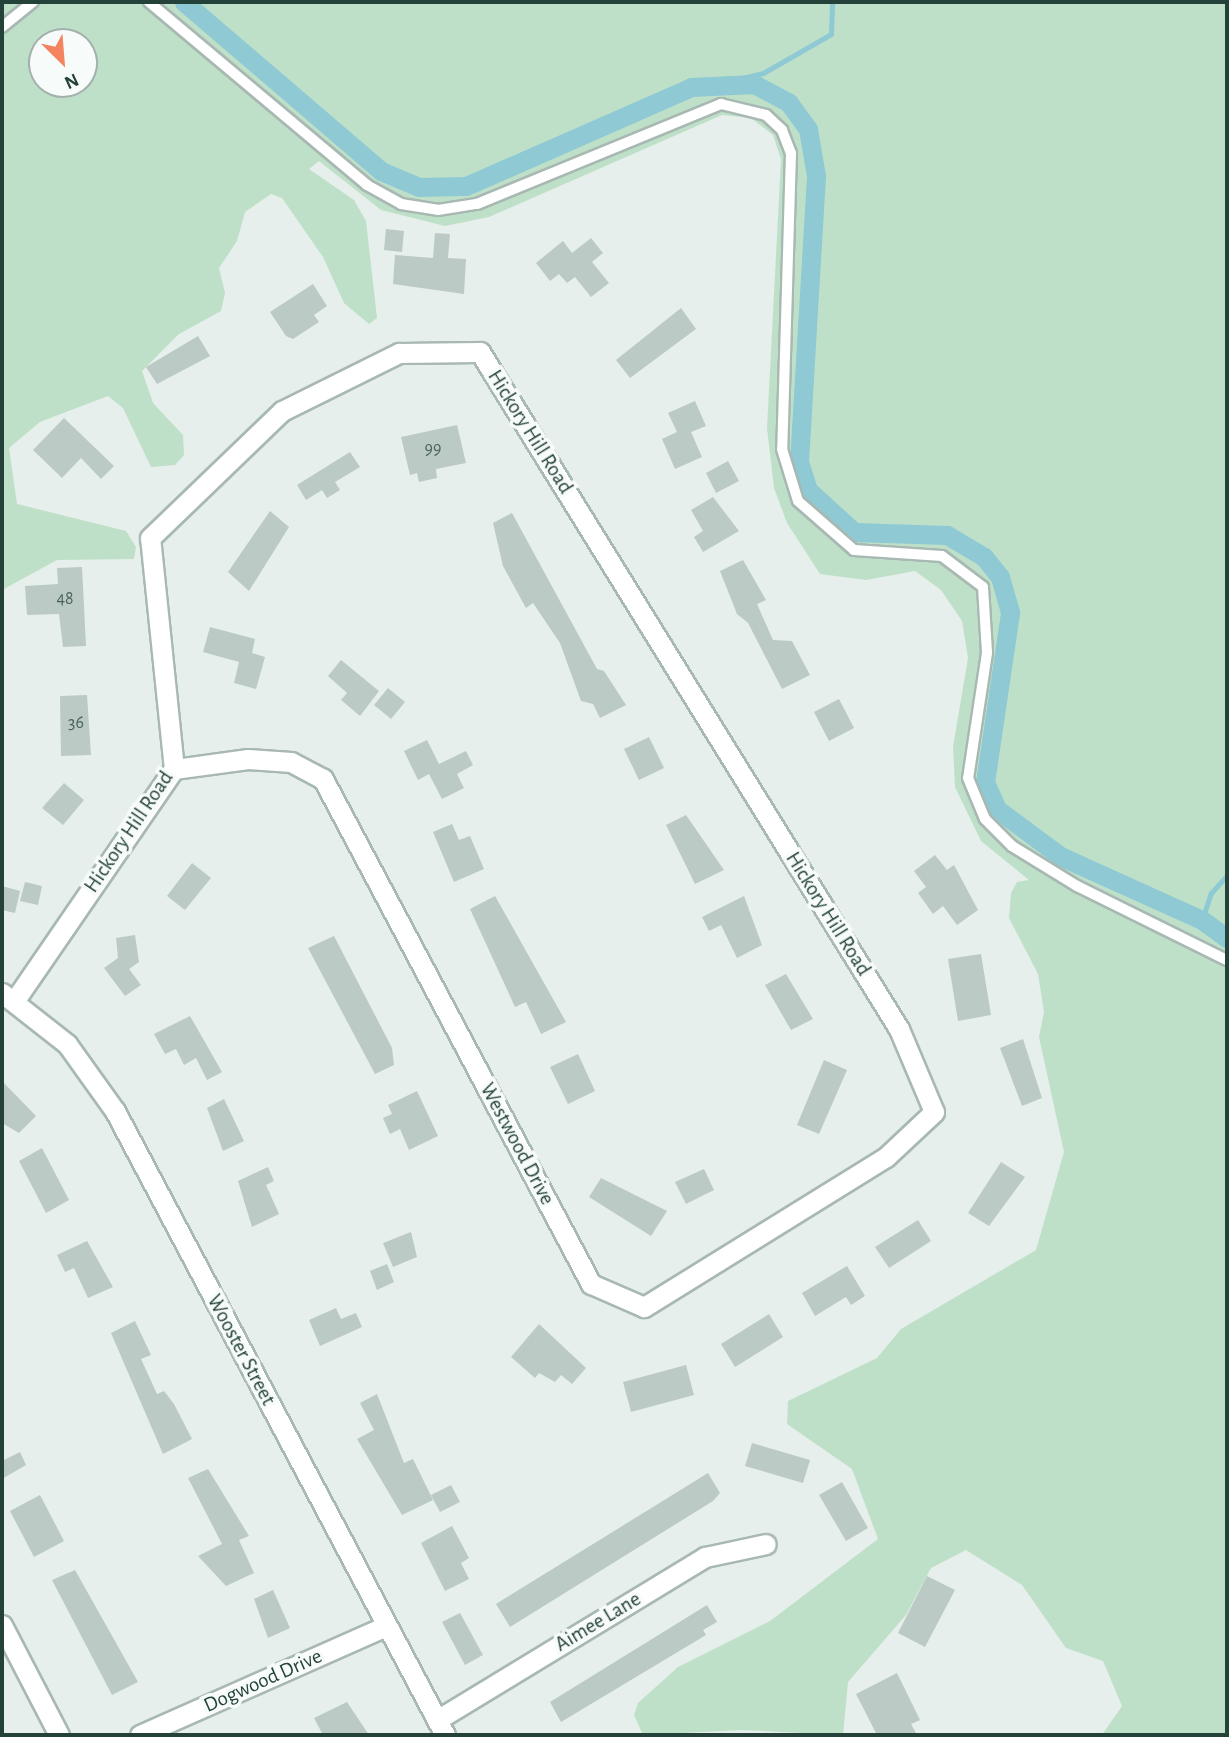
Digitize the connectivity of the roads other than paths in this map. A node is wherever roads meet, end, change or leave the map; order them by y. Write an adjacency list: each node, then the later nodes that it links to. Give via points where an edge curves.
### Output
1 (33, 2): 3 (lane)
2 (149, 2): 5 (lane, via 367,185 401,204 438,210 477,204 720,104 766,115 782,130 791,153 782,449 798,501 854,550 942,556 983,587 987,653 968,778 985,820 1012,846 1077,886)
3 (2, 27)
4 (174, 769): 6 (street, Hickory Hill Road); 7 (street, Westwood Drive, via 248,759 291,762 323,779 591,1284 644,1307 886,1157); 7 (street, Hickory Hill Road, via 150,538 282,411 399,353 480,352 900,1030)
5 (1227, 960)
6 (8, 996): 10 (street, Wooster Street, via 67,1044 115,1111)
7 (934, 1112)
8 (766, 1544): 11 (street, Aimee Lane, via 705,1557)
9 (2, 1625): 12 (street)
10 (386, 1626): 11 (street, Wooster Street); 13 (street, Dogwood Drive)
11 (441, 1728)
12 (59, 1735)
13 (140, 1735)

